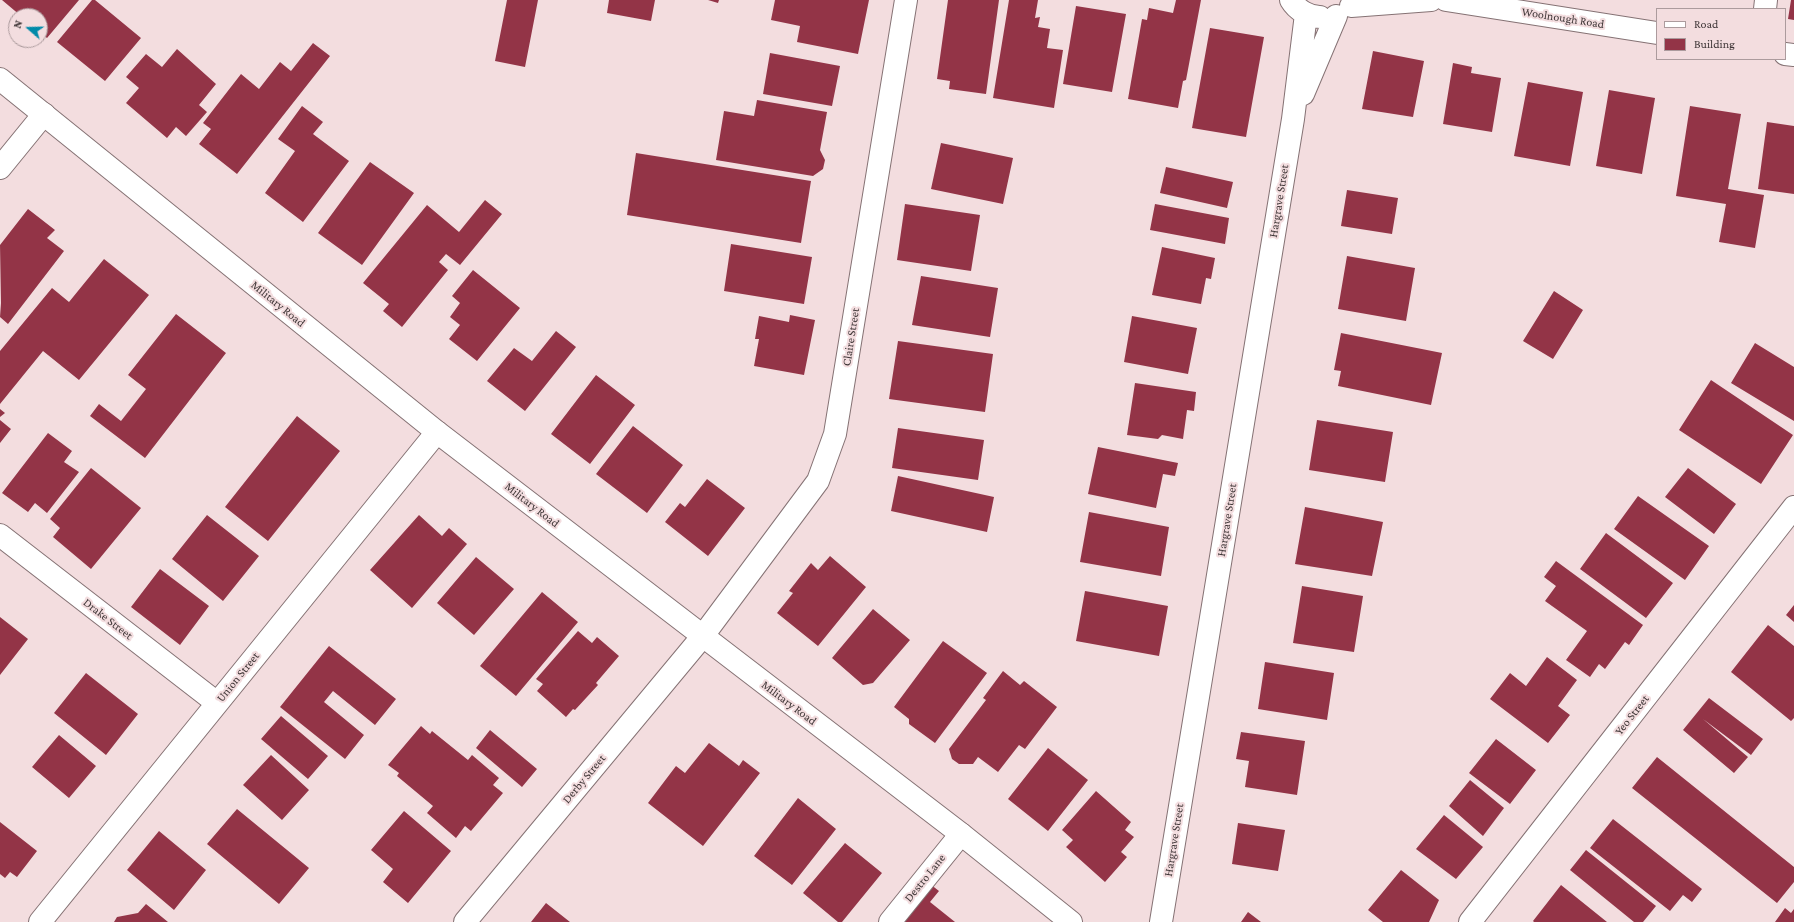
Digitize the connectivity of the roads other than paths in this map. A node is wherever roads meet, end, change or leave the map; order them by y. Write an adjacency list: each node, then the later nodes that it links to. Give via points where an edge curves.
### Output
1 (906, 0): 14 (street, Claire Street, via 835,434 818,481)
2 (1431, 0): 5 (street)
3 (1446, 0): 6 (street, Woolnough Road)
4 (1299, 7): 5 (street, via 1315,17 1326,18); 9 (street, Hargrave Street)
5 (1347, 7): 9 (street, Hargrave Street)
6 (1656, 33)
7 (0, 79): 8 (street, Military Road)
8 (44, 114): 10 (street); 11 (street, Military Road)
9 (1292, 119): 21 (street, Hargrave Street)
10 (0, 168)
11 (437, 432): 14 (street, Military Road); 15 (street, Union Street)
12 (1794, 507): 22 (street, Yeo Street)
13 (0, 536): 15 (street, Drake Street)
14 (702, 637): 16 (street, Military Road); 18 (street, Derby Street)
15 (217, 703): 17 (street, Union Street)
16 (961, 834): 19 (street, Destro Lane); 20 (street, Military Road)
17 (40, 922)
18 (465, 922)
19 (890, 922)
20 (1071, 922)
21 (1161, 922)
22 (1470, 922)

